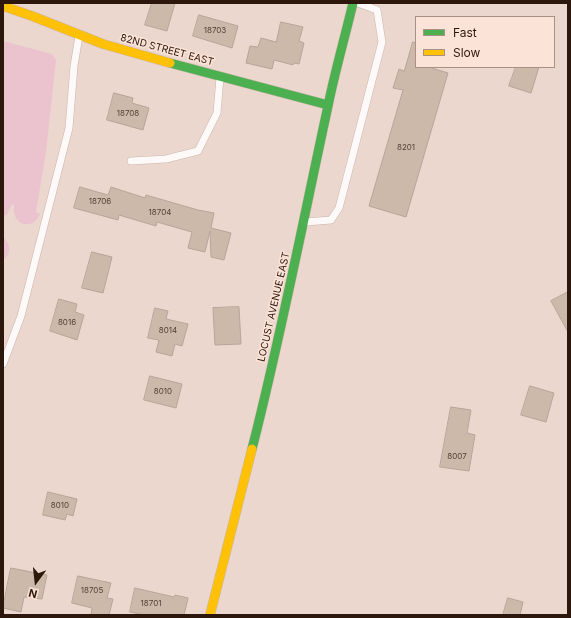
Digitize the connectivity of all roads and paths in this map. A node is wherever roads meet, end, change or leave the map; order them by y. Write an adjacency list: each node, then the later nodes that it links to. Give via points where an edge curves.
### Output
1 (353, 3): 6 (street, LOCUST AVENUE EAST)
2 (358, 3): 8 (lane, via 377,10 382,42 339,208 331,220)
3 (3, 6): 4 (street, 82ND STREET EAST)
4 (79, 35): 5 (street, 82ND STREET EAST, via 118,49); 9 (lane, via 69,128 21,316)
5 (220, 76): 6 (street, 82ND STREET EAST); 7 (lane, via 217,114 198,151 166,159)
6 (328, 105): 8 (street, LOCUST AVENUE EAST)
7 (131, 161)
8 (304, 222): 10 (street, LOCUST AVENUE EAST, via 264,401)
9 (3, 364)
10 (210, 615)

